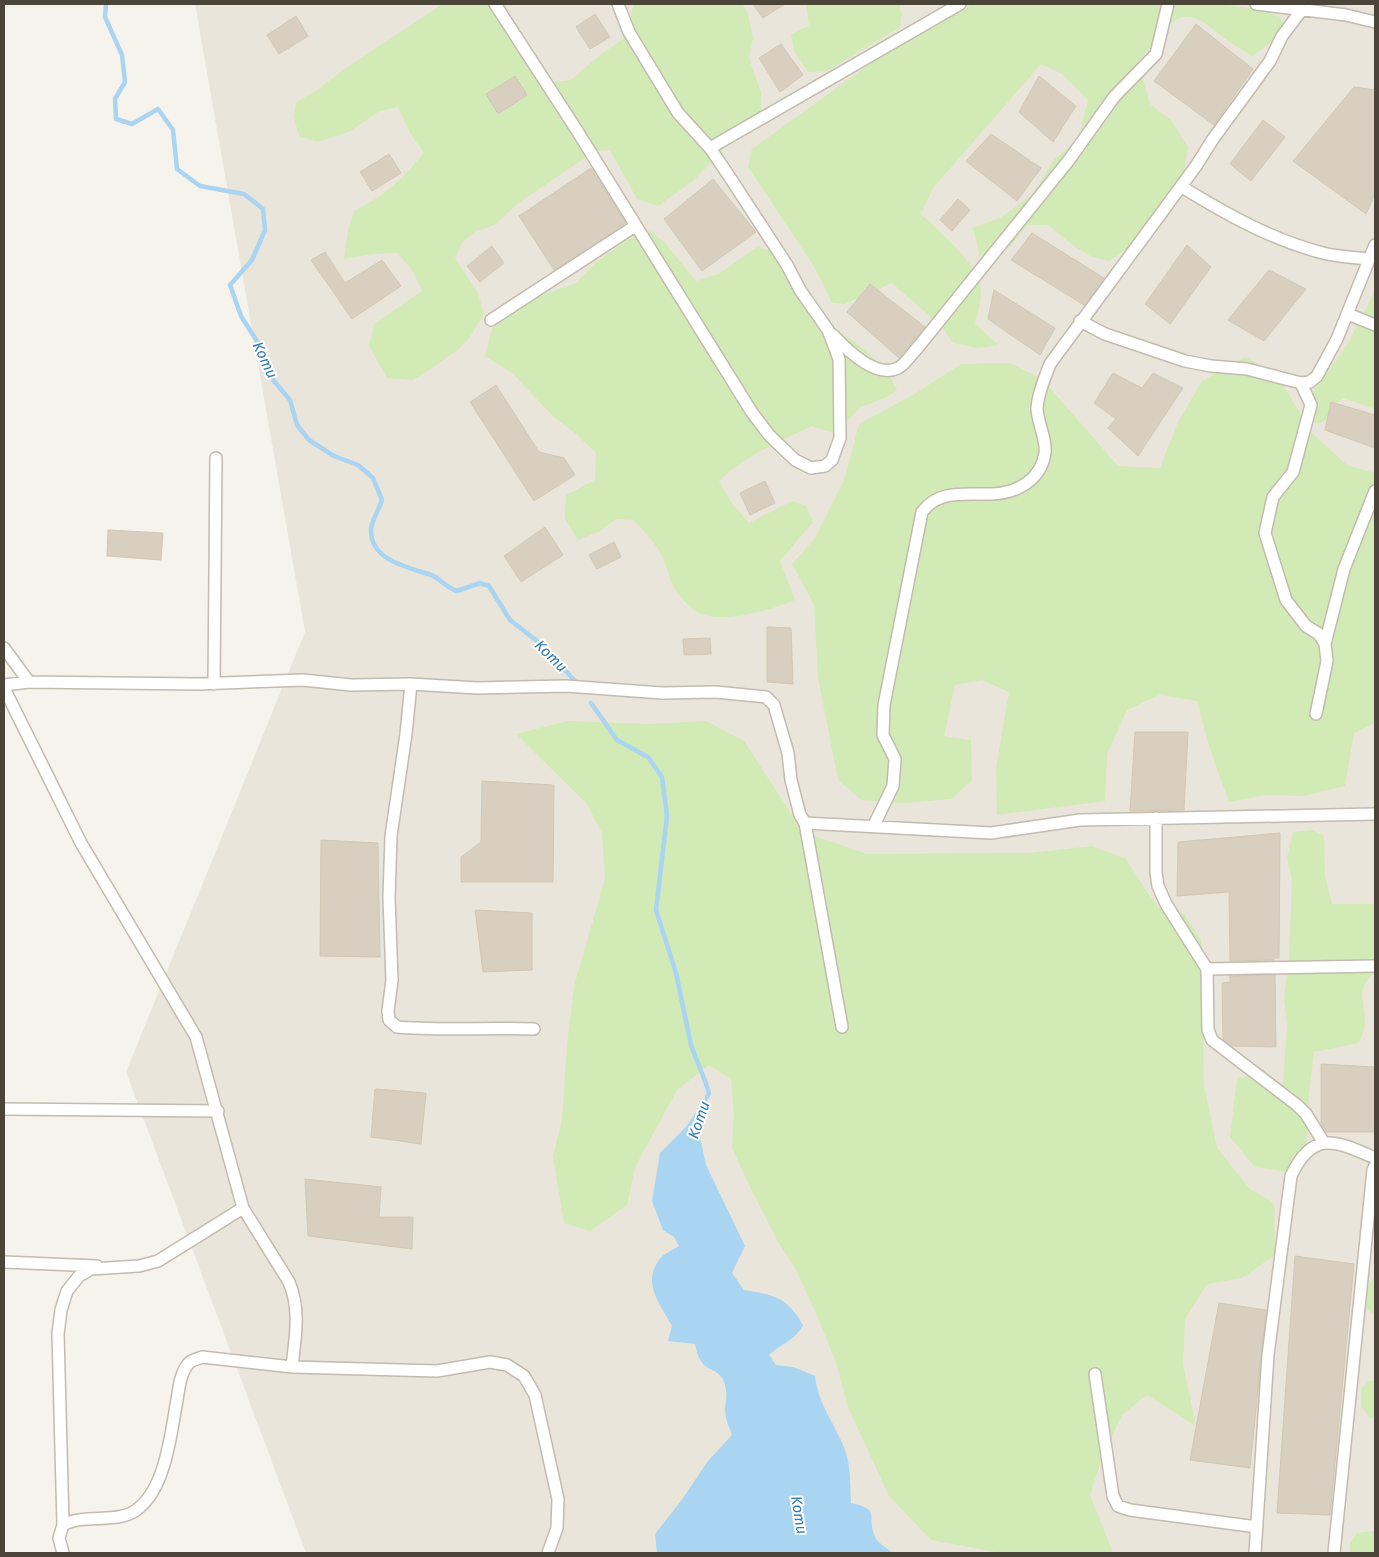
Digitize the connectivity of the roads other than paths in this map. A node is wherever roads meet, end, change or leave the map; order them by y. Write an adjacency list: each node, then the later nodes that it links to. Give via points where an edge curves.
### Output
1 (495, 4): 10 (street)
2 (618, 4): 8 (street, via 629,32 678,113)
3 (960, 4): 8 (street)
4 (1168, 4): 17 (street, via 1156,54 1114,97 1068,160 898,368 882,371 850,354)
5 (1256, 4): 6 (street)
6 (1301, 7): 7 (street); 9 (street, via 1270,61)
7 (1375, 22)
8 (710, 148): 17 (street)
9 (1182, 187): 12 (street, via 1231,217 1292,244 1325,254); 15 (street)
10 (635, 226): 14 (street); 17 (street, via 751,411 795,460 811,468 825,466 832,460 840,438 839,359)
11 (1375, 245): 12 (street)
12 (1369, 259): 13 (street)
13 (1348, 314): 16 (street); 18 (street, via 1317,376 1310,382)
14 (491, 320)
15 (1080, 321): 18 (street, via 1105,334 1185,361 1246,369); 31 (street, via 1050,364 1039,394 1037,410 1046,452 1036,473 1023,487 1007,493 942,497 930,501 922,512 884,705 883,736 895,759 893,786)
16 (1375, 325)
17 (828, 330)
18 (1301, 383): 21 (street, via 1312,405 1293,472 1273,497 1265,533 1286,600)
19 (216, 458): 24 (street)
20 (1375, 491): 21 (street, via 1344,569)
21 (1325, 644): 27 (street, via 1327,661)
22 (4, 648): 23 (street)
23 (29, 682): 24 (street); 26 (street)
24 (214, 684): 25 (street, via 303,680 351,685)
25 (411, 684): 30 (street, via 477,688 566,686 662,693 716,692 766,698 774,705 800,814); 35 (street, via 391,836 388,898 392,980 389,1020 397,1027 432,1030)
26 (4, 687): 37 (street, via 81,842 196,1037)
27 (1316, 714)
28 (1375, 814): 29 (street)
29 (1156, 818): 31 (street, via 1080,820 991,833); 33 (street, via 1158,886)
30 (805, 823): 31 (street); 34 (street)
31 (874, 825)
32 (1375, 966): 33 (street)
33 (1206, 969): 38 (street, via 1208,1030 1212,1040 1296,1104)
34 (842, 1027)
35 (534, 1029)
36 (4, 1109): 37 (street)
37 (218, 1111): 41 (street)
38 (1324, 1143): 39 (street, via 1341,1143); 47 (street, via 1309,1150 1291,1176 1268,1355)
39 (1375, 1158)
40 (1375, 1166): 51 (street)
41 (242, 1208): 43 (street, via 158,1261); 44 (street, via 295,1294 297,1318)
42 (4, 1262): 43 (street)
43 (123, 1267): 46 (street, via 91,1270 79,1276 67,1291 61,1310 58,1334)
44 (292, 1367): 46 (street, via 202,1357 189,1362 181,1376 169,1446 156,1485 140,1507 124,1516 74,1519); 49 (street, via 437,1371 490,1362 507,1365 524,1376 535,1395 558,1499 557,1528)
45 (1095, 1374): 47 (street, via 1113,1496 1118,1506)
46 (63, 1525): 48 (street, via 59,1538)
47 (1257, 1527): 50 (street)
48 (63, 1553)
49 (548, 1553)
50 (1255, 1553)
51 (1334, 1553)

